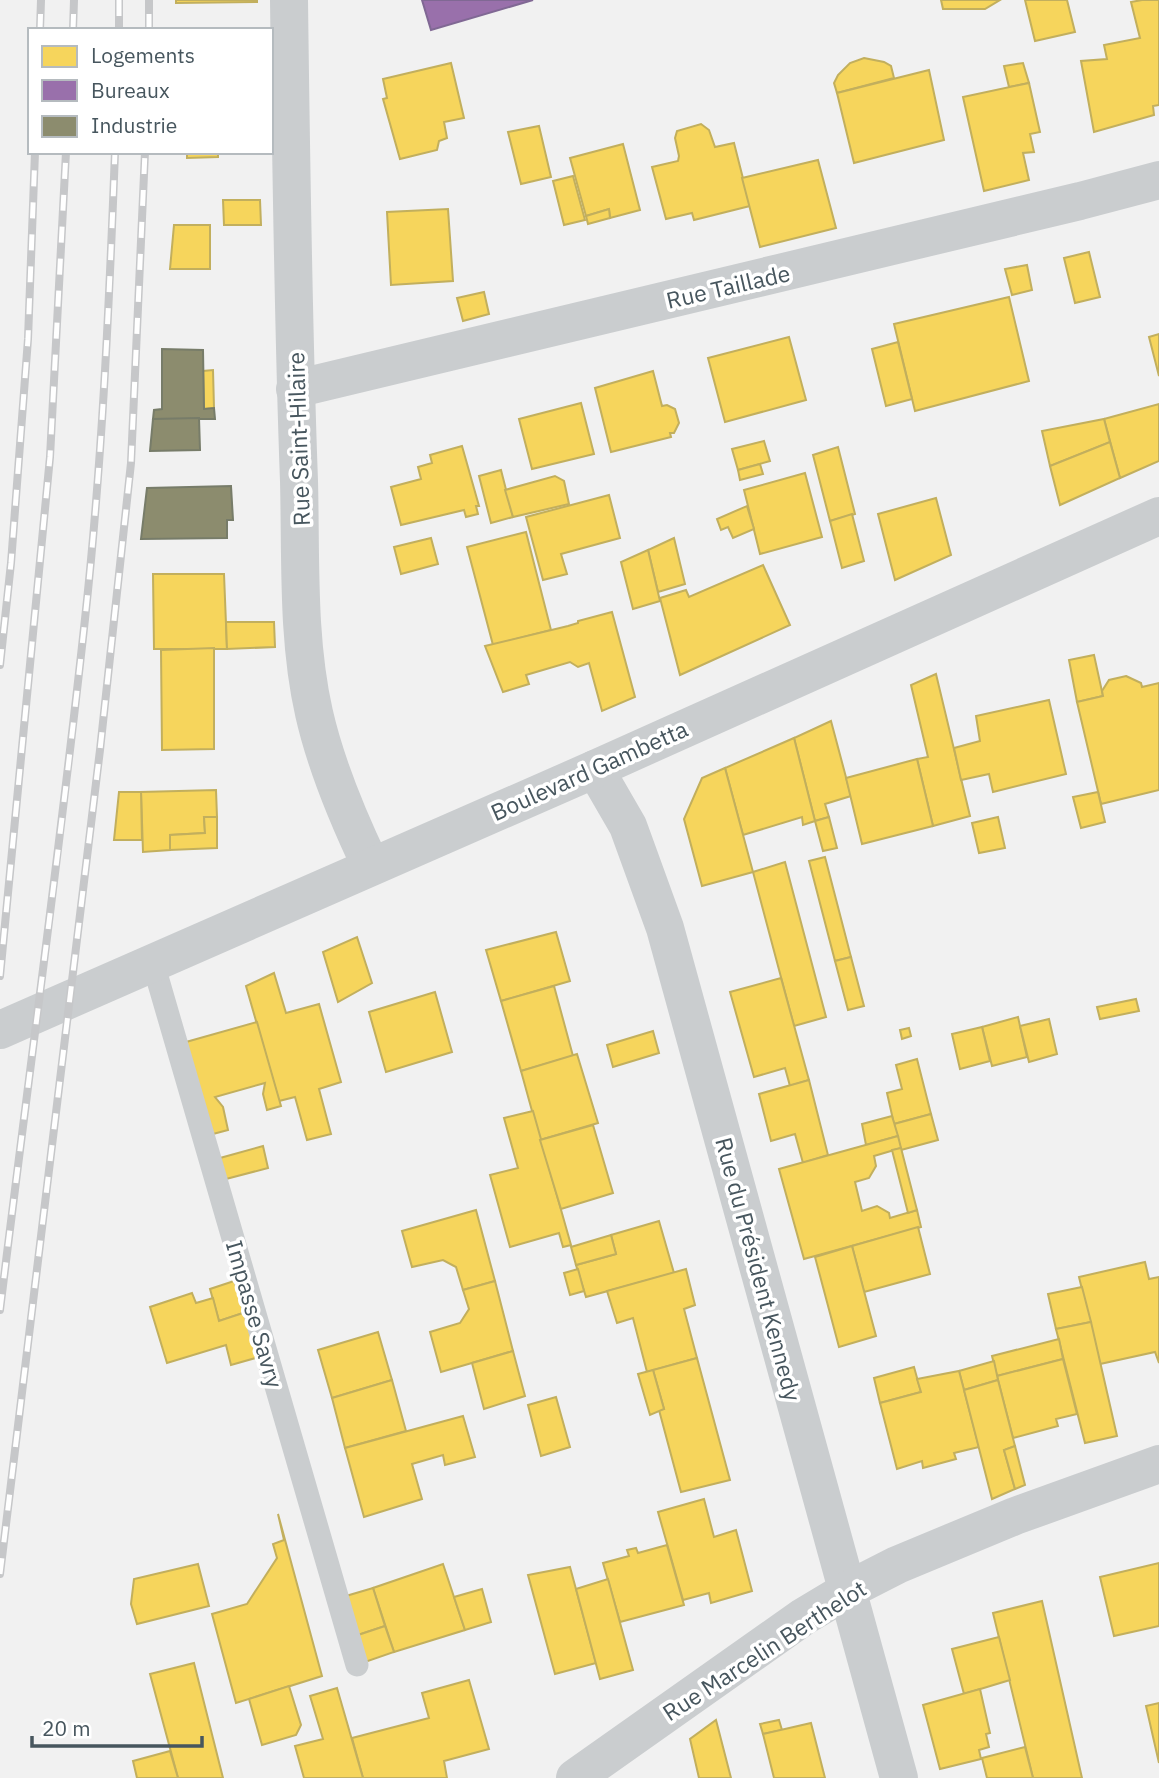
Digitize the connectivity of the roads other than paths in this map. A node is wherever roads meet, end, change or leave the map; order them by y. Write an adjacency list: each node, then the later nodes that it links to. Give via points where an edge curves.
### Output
1 (289, 0): 3 (street, Rue Saint-Hilaire)
2 (1159, 180): 3 (street, Rue Taillade)
3 (295, 389): 6 (street, Rue Saint-Hilaire, via 309,687 325,751)
4 (1159, 516): 5 (street, Boulevard Gambetta)
5 (595, 769): 6 (street, Boulevard Gambetta); 10 (street, Rue du Président Kennedy, via 628,826 664,928)
6 (371, 866): 7 (street, Boulevard Gambetta)
7 (153, 963): 8 (street, Boulevard Gambetta); 11 (lane, Impasse Savry)
8 (9, 1026)
9 (1159, 1464): 10 (street, Rue Marcelin Berthelot, via 1015,1517)
10 (848, 1590): 12 (street, Rue Marcelin Berthelot); 13 (street, Rue du Président Kennedy)
11 (357, 1665)
12 (575, 1778)
13 (899, 1778)

